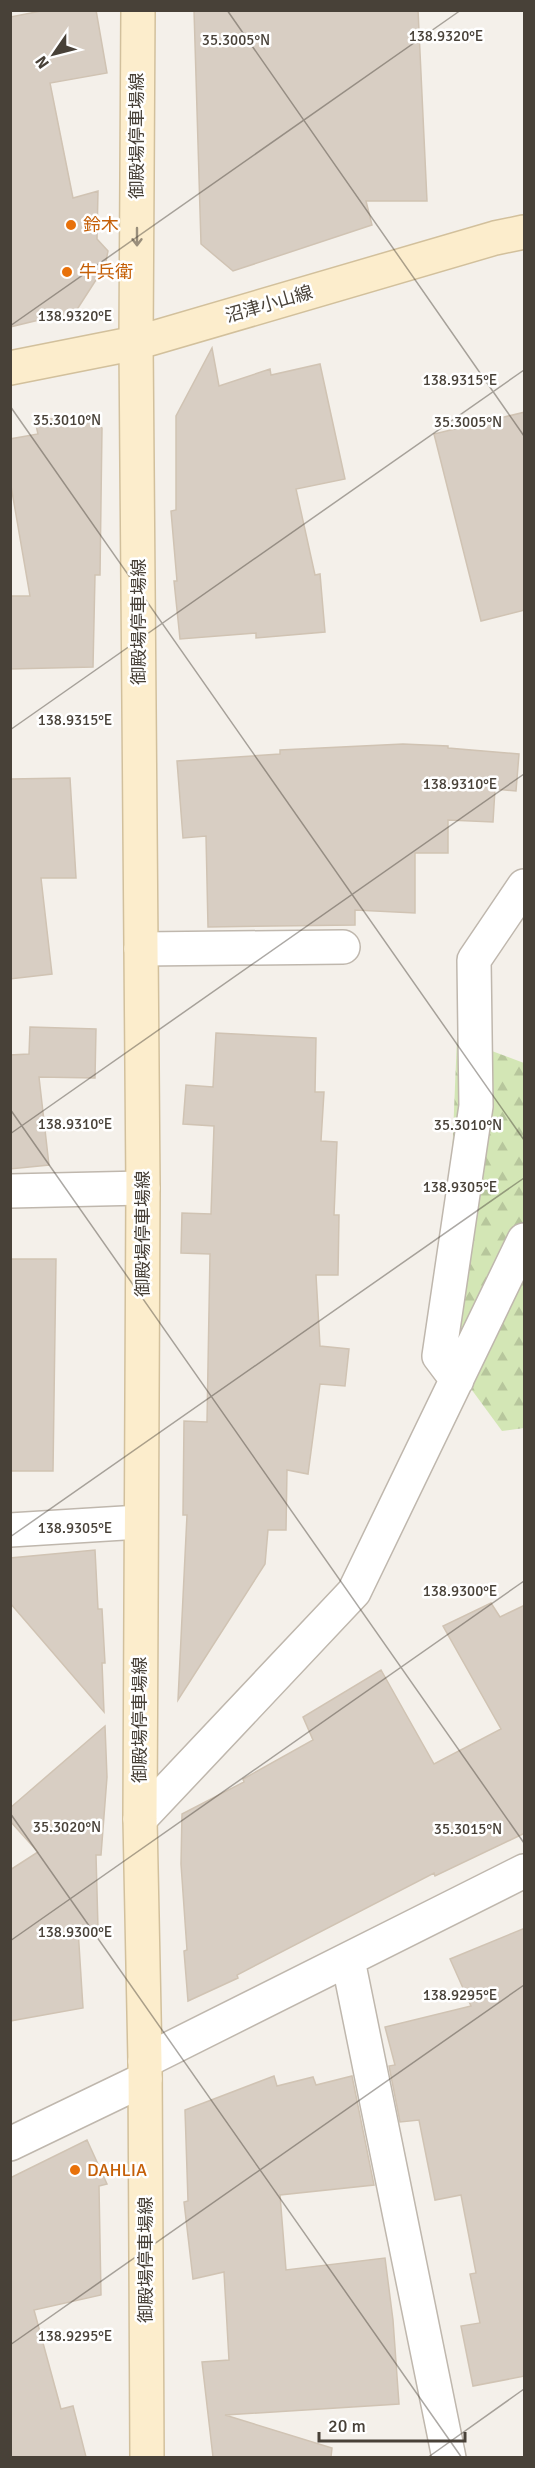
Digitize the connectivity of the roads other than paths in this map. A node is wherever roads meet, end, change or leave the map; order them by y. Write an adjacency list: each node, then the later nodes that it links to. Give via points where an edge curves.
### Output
1 (138, 10): 3 (main road, 御殿場停車場線, one-way to 3)
2 (525, 232): 3 (main road, 沼津小山線)
3 (136, 343): 4 (main road, 沼津小山線); 7 (main road, 御殿場停車場線)
4 (10, 368)
5 (525, 886): 11 (street, via 474,960 476,1106 440,1356)
6 (343, 947): 7 (street)
7 (141, 949): 8 (main road, 御殿場停車場線)
8 (143, 1188): 9 (street); 12 (main road, 御殿場停車場線)
9 (10, 1191)
10 (525, 1240): 11 (street)
11 (456, 1380): 14 (street, via 354,1592)
12 (140, 1522): 13 (street); 14 (main road, 御殿場停車場線)
13 (10, 1530)
14 (140, 1819): 17 (main road, 御殿場停車場線)
15 (525, 1871): 16 (street)
16 (348, 1960): 17 (street); 20 (street)
17 (145, 2070): 18 (street); 19 (main road, 御殿場停車場線)
18 (10, 2144)
19 (147, 2457)
20 (449, 2457)

